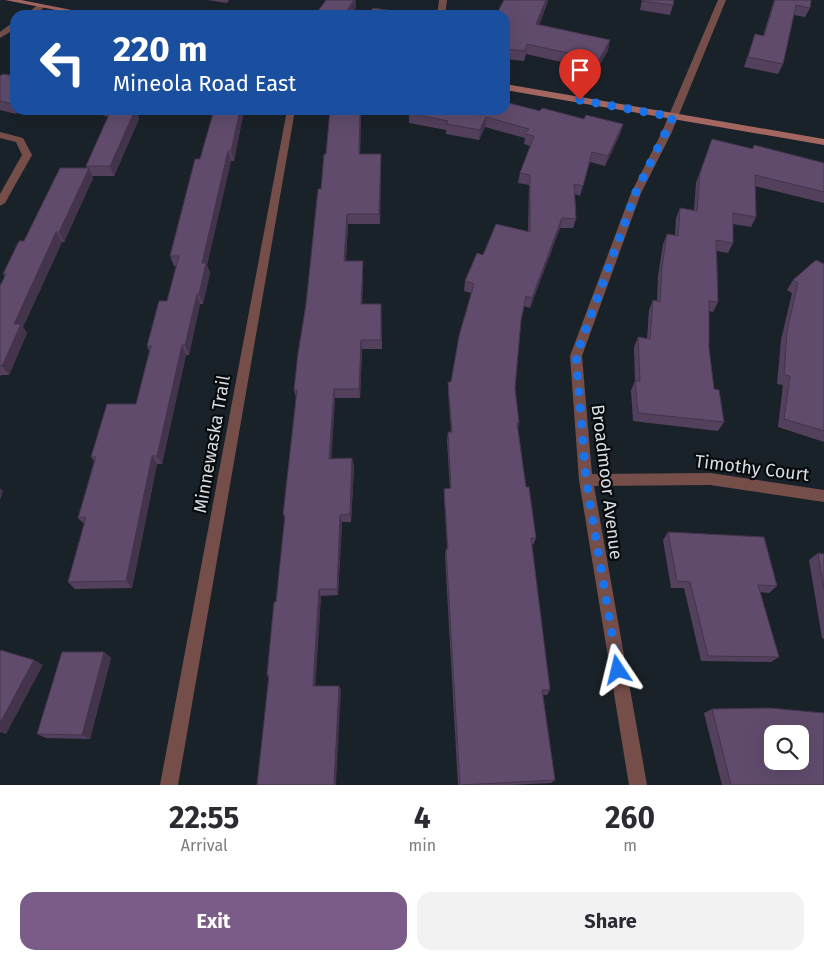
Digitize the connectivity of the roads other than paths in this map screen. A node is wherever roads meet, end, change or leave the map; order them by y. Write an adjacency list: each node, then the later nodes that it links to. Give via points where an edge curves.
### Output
1 (9, 0): 3 (street)
2 (722, 0): 8 (street, Broadmoor Avenue)
3 (42, 6): 4 (street); 5 (street)
4 (36, 10)
5 (65, 10)
6 (510, 88): 8 (street)
7 (290, 115): 14 (street, Minnewaska Trail)
8 (673, 117): 10 (street); 12 (street, Broadmoor Avenue, via 636,192 576,356)
9 (0, 136): 11 (street, via 20,140 27,155)
10 (824, 142)
11 (0, 203)
12 (586, 480): 13 (street, Timothy Court, via 710,478); 15 (street, Broadmoor Avenue)
13 (824, 496)
14 (169, 785)
15 (638, 785)

